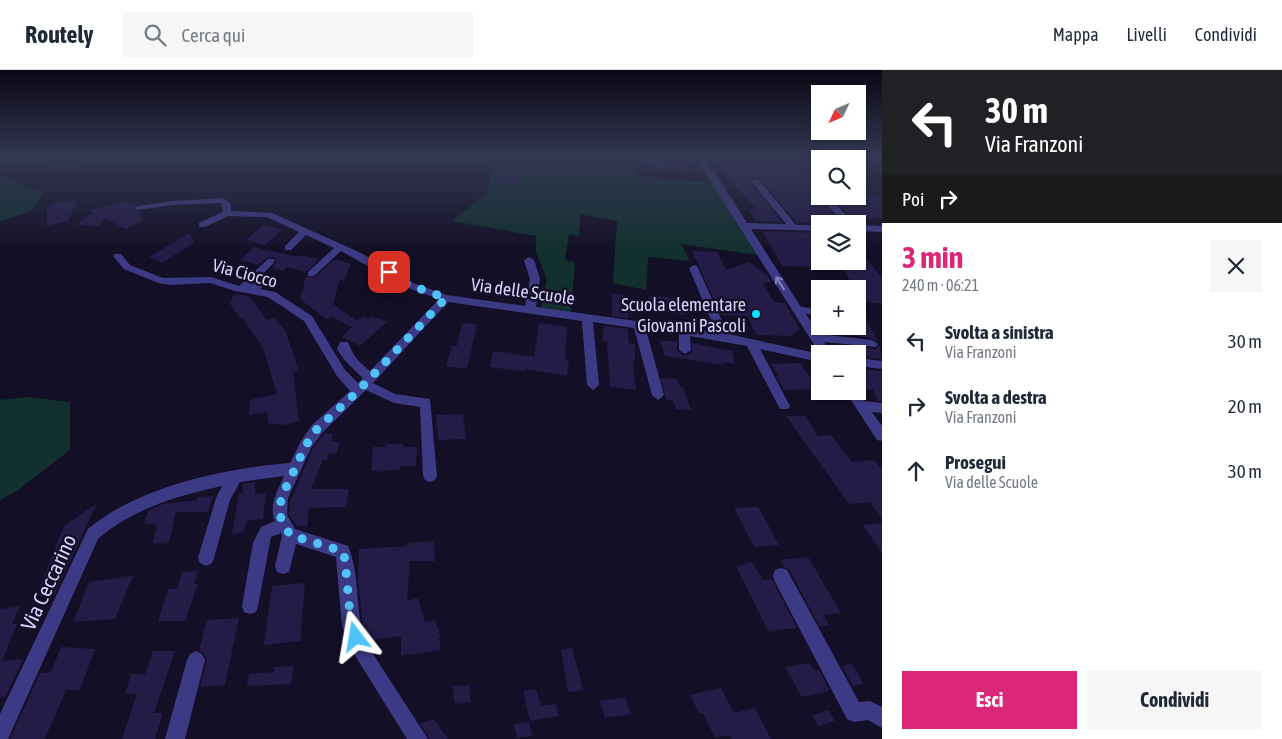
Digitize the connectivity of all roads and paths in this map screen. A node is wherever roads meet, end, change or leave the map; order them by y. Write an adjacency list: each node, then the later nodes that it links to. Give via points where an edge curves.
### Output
1 (720, 188): 8 (street)
2 (762, 188): 9 (street)
3 (831, 205): 6 (street)
4 (137, 208): 5 (street, via 223,200 227,204)
5 (227, 213): 7 (street); 13 (street, via 269,215)
6 (841, 215)
7 (202, 225)
8 (744, 226): 9 (street); 26 (street, one-way to 8)
9 (793, 227): 10 (street)
10 (811, 228)
11 (866, 228): 12 (street)
12 (882, 229)
13 (305, 231): 14 (street); 15 (street)
14 (340, 247): 20 (street); 24 (street, via 409,285)
15 (288, 248)
16 (118, 256): 22 (street, Via Ciocco, via 127,266 160,280 211,280)
17 (529, 260): 25 (street, via 535,279)
18 (271, 261): 22 (street)
19 (694, 268): 31 (street)
20 (311, 274)
21 (267, 277): 23 (street)
22 (241, 289): 23 (street, Via Ciocco)
23 (253, 290): 41 (street, Via Ciocco, via 272,294 308,319 340,373)
24 (446, 298): 25 (street, Via delle Scuole); 41 (street, Via delle Scuole)
25 (530, 310): 28 (street, Via delle Scuole)
26 (798, 310): 27 (street); 32 (street)
27 (811, 311)
28 (587, 318): 29 (street, Via delle Scuole); 42 (street)
29 (639, 325): 30 (street, Via delle Scuole); 43 (street)
30 (684, 330): 31 (street, Via delle Scuole); 37 (street)
31 (724, 337): 33 (street, Via delle Scuole)
32 (816, 337): 34 (street); 36 (street)
33 (751, 342): 38 (street, Via delle Scuole); 46 (street)
34 (872, 344)
35 (344, 345): 41 (street, via 343,349)
36 (821, 345)
37 (685, 350)
38 (811, 356)
39 (866, 363): 40 (street)
40 (882, 365)
41 (364, 384): 49 (street, Via delle Scuole, via 317,429); 50 (street, via 388,399 426,402)
42 (593, 385)
43 (658, 395)
44 (857, 400): 45 (street)
45 (860, 405): 47 (street); 48 (street)
46 (784, 406)
47 (882, 408)
48 (882, 436)
49 (296, 469): 51 (street, Via Ceccarino, via 270,470); 52 (street, Via delle Scuole, via 281,498 280,516)
50 (430, 476)
51 (235, 478): 53 (street, via 223,498); 59 (street, Via Ceccarino, via 140,504 114,516 93,534)
52 (287, 530): 54 (street, Via delle Scuole); 56 (street, via 266,532 261,543); 61 (street, via 342,551 351,626 360,649)
53 (206, 558)
54 (283, 566)
55 (781, 576): 58 (street, via 854,712 870,710)
56 (250, 606)
57 (196, 660): 60 (street)
58 (882, 718)
59 (0, 735)
60 (175, 739)
61 (418, 739)

